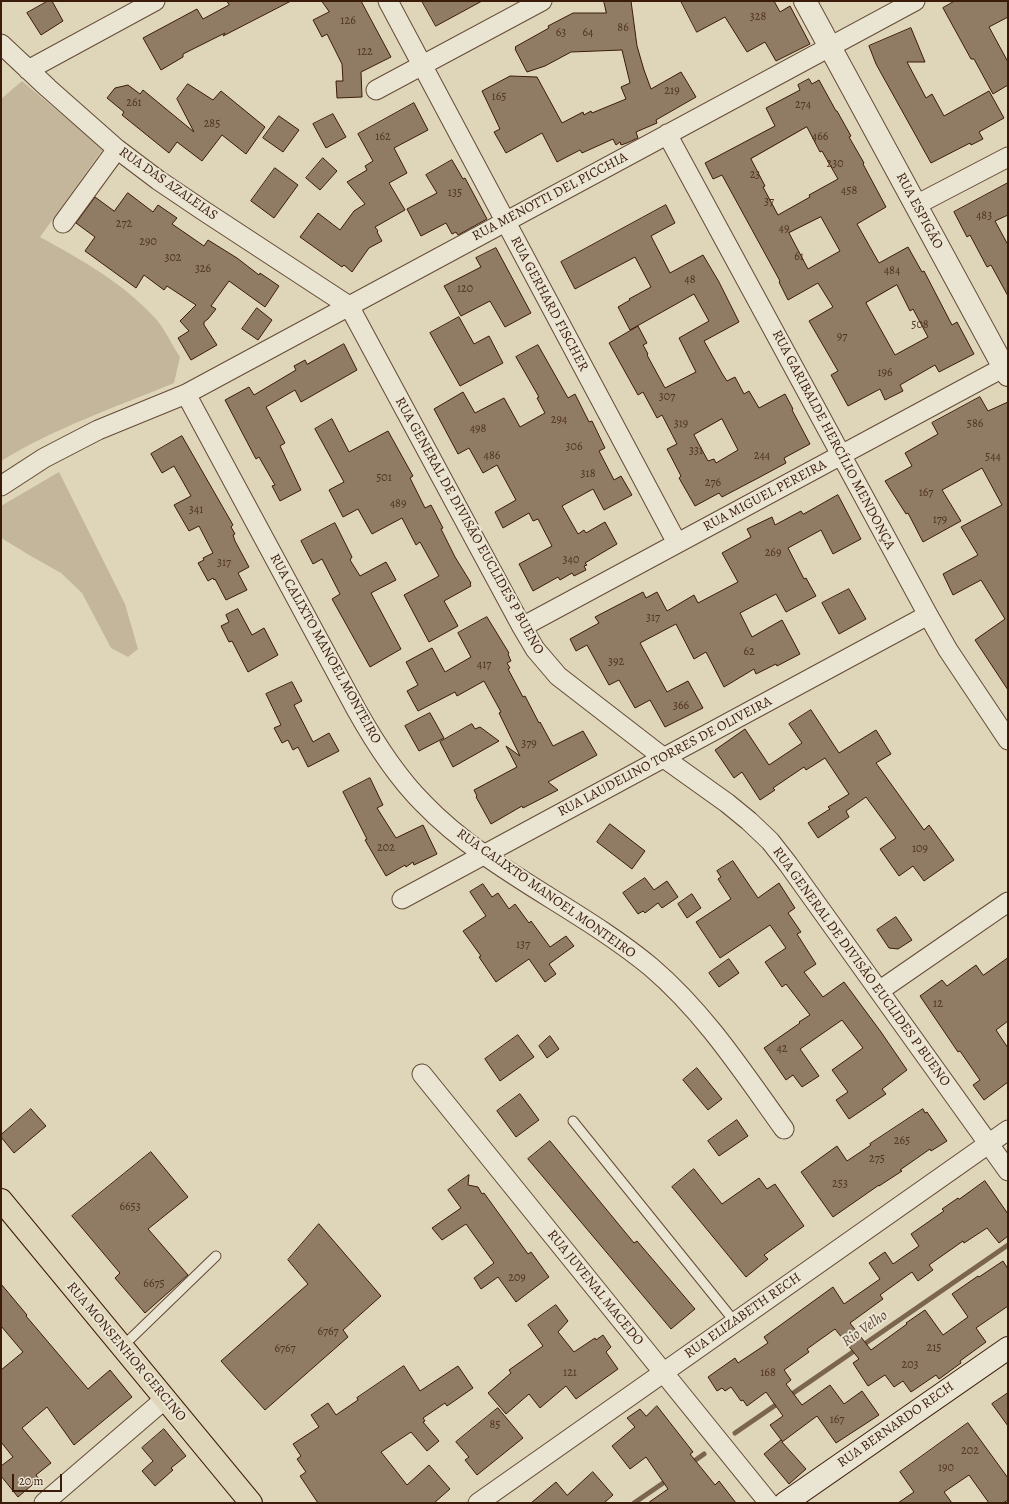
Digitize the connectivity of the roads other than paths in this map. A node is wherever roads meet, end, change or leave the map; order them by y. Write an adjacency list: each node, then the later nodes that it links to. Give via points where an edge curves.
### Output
1 (155, 1): 9 (street)
2 (388, 1): 8 (street, RUA GERHARD FISCHER)
3 (542, 1): 8 (street)
4 (805, 1): 7 (street, RUA ESPIGÃO)
5 (915, 1): 7 (street, RUA MENOTTI DEL PICCHIA)
6 (1, 44): 9 (street, RUA DAS AZALEIAS)
7 (830, 47): 11 (street, RUA MENOTTI DEL PICCHIA); 14 (street, RUA ESPIGÃO)
8 (422, 66): 10 (street); 15 (street, RUA GERHARD FISCHER)
9 (28, 70): 12 (street, RUA DAS AZALEIAS)
10 (376, 90)
11 (667, 134): 15 (street, RUA MENOTTI DEL PICCHIA); 20 (street, RUA GARIBALDE HERCÍLIO MENDONÇA)
12 (117, 149): 16 (street); 17 (street, RUA DAS AZALEIAS, via 158,180)
13 (1008, 157): 14 (street)
14 (916, 205): 18 (street, RUA ESPIGÃO)
15 (506, 222): 17 (street, RUA MENOTTI DEL PICCHIA); 22 (street, RUA GERHARD FISCHER)
16 (63, 223)
17 (349, 306): 19 (street, RUA MENOTTI DEL PICCHIA); 24 (street, RUA GENERAL DE DIVISÃO EUCLIDES P BUENO)
18 (1007, 369): 20 (street, RUA MIGUEL PEREIRA)
19 (186, 394): 21 (street, RUA MENOTTI DEL PICCHIA, via 98,430 44,458); 27 (street, RUA CALIXTO MANOEL MONTEIRO, via 378,746 424,804)
20 (841, 455): 22 (street, RUA MIGUEL PEREIRA); 23 (street, RUA GARIBALDE HERCÍLIO MENDONÇA)
21 (1, 486)
22 (677, 543): 24 (street, RUA MIGUEL PEREIRA)
23 (928, 615): 25 (street, RUA GARIBALDE HERCÍLIO MENDONÇA, via 948,650); 26 (street, RUA LAUDELINO TORRES DE OLIVEIRA)
24 (522, 627): 26 (street, RUA GENERAL DE DIVISÃO EUCLIDES P BUENO, via 535,649 558,676)
25 (1008, 740)
26 (664, 758): 27 (street, RUA LAUDELINO TORRES DE OLIVEIRA); 30 (street, RUA GENERAL DE DIVISÃO EUCLIDES P BUENO, via 727,803 770,841)
27 (484, 854): 28 (street, RUA LAUDELINO TORRES DE OLIVEIRA); 33 (street, RUA CALIXTO MANOEL MONTEIRO, via 622,945 665,980 712,1030)
28 (402, 899)
29 (1008, 902): 30 (street)
30 (879, 990): 35 (street, RUA GENERAL DE DIVISÃO EUCLIDES P BUENO)
31 (422, 1074): 42 (street, RUA JUVENAL MACEDO)
32 (573, 1121): 39 (lane)
33 (784, 1129)
34 (1008, 1130): 35 (street, RUA ELIZABETH RECH)
35 (989, 1143): 36 (street, RUA GENERAL DE DIVISÃO EUCLIDES P BUENO); 39 (street, RUA ELIZABETH RECH)
36 (1008, 1171)
37 (1, 1200): 40 (main road, RUA MONSENHOR GERCINO)
38 (216, 1256): 40 (lane)
39 (735, 1322): 42 (street, RUA ELIZABETH RECH)
40 (122, 1347): 43 (main road, RUA MONSENHOR GERCINO)
41 (1008, 1348): 48 (street, RUA BERNARDO RECH)
42 (663, 1373): 46 (street, RUA ELIZABETH RECH); 47 (street, RUA JUVENAL MACEDO)
43 (165, 1399): 44 (street); 45 (main road, RUA MONSENHOR GERCINO)
44 (44, 1503)
45 (251, 1503)
46 (478, 1503)
47 (769, 1503)
48 (785, 1503)

